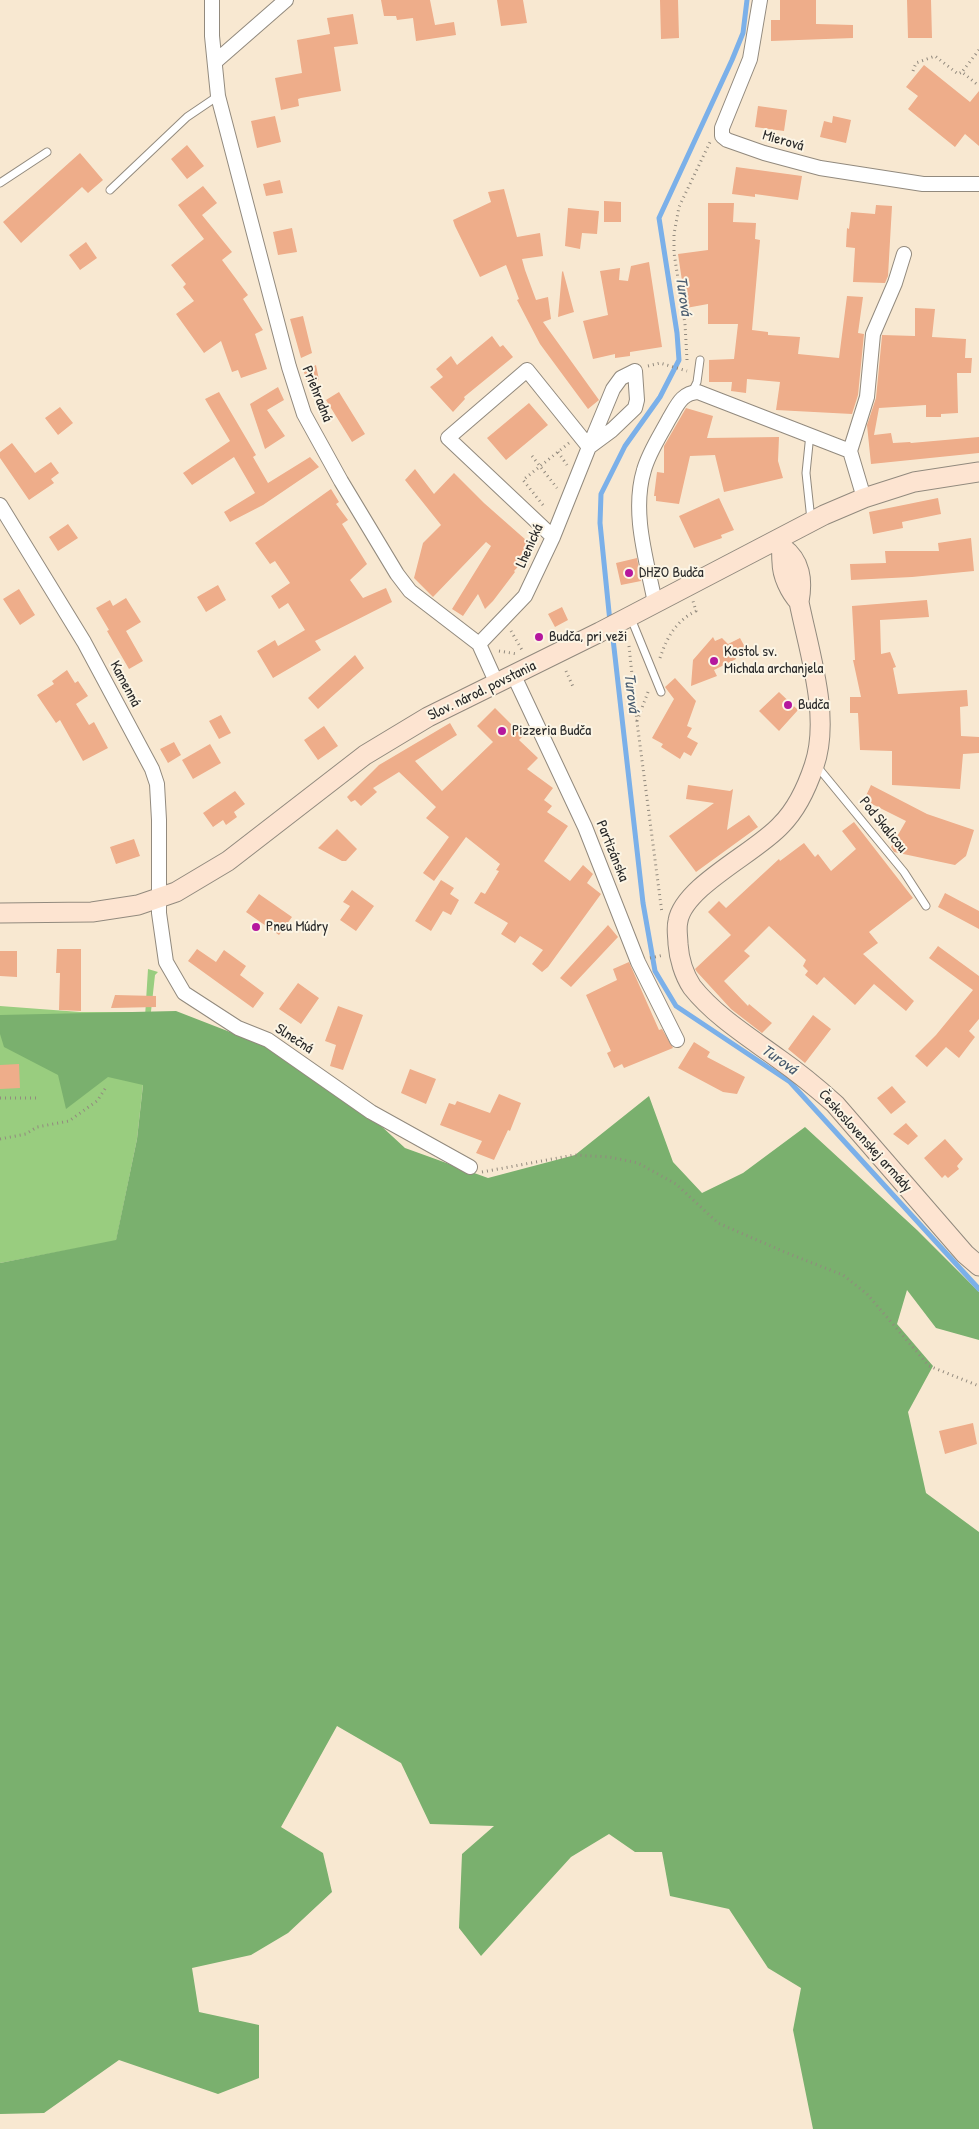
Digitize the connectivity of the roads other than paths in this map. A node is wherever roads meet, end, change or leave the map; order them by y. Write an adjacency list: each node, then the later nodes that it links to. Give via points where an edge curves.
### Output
1 (212, 0): 4 (street, Priehradná)
2 (286, 0): 4 (street)
3 (760, 0): 8 (street, Mierová, via 750,59 722,128 722,136 764,153 820,168 922,184)
4 (215, 62): 5 (street, Priehradná)
5 (218, 96): 9 (lane, via 187,116); 24 (street, Priehradná, via 304,414 397,574 416,596)
6 (47, 152): 7 (lane)
7 (0, 182)
8 (979, 184)
9 (110, 190)
10 (904, 254): 15 (street, via 873,334 867,397)
11 (700, 360): 12 (lane)
12 (692, 392): 13 (street); 22 (street, via 681,398 643,472 640,520)
13 (810, 434): 15 (street); 19 (lane, via 806,473)
14 (589, 447): 14 (street, Lhenická, via 636,408 635,371 621,378 613,389); 20 (street, Lhenická); 20 (street, via 527,370 448,438)
15 (850, 451): 17 (street)
16 (979, 472): 17 (street, Slov. národ. povstania, via 914,482)
17 (864, 498): 19 (street, Slov. národ. povstania)
18 (0, 505): 29 (street, Kamenná, via 84,642 152,769 157,784 159,820)
19 (811, 521): 21 (street, Slov. národ. povstania)
20 (553, 537): 24 (street, Lhenická, via 526,596)
21 (780, 542): 22 (street, Slov. národ. povstania); 28 (street, Československej armády, via 793,555 802,589 799,602 820,711)
22 (655, 603): 23 (street, Slov. národ. povstania)
23 (625, 618): 25 (street, Slov. národ. povstania); 27 (lane)
24 (479, 644): 26 (street, Priehradná)
25 (514, 676): 26 (street, Slov. národ. povstania); 32 (street, Partizánska, via 586,827 638,962)
26 (496, 684): 29 (street, Slov. národ. povstania, via 428,717 365,755 228,860 195,882)
27 (661, 692)
28 (815, 763): 30 (lane, Pod Skalicou, via 904,872); 34 (street, Československej armády, via 802,796 781,826 695,893 683,907 678,921 678,936 686,974 692,986 712,1008 811,1082 835,1104)
29 (159, 899): 31 (street, Slov. národ. povstania, via 92,912); 33 (street, Slnečná, via 166,962 184,993 238,1028 268,1040 371,1112)
30 (926, 906)
31 (0, 913)
32 (677, 1040)
33 (470, 1167)
34 (979, 1266)

